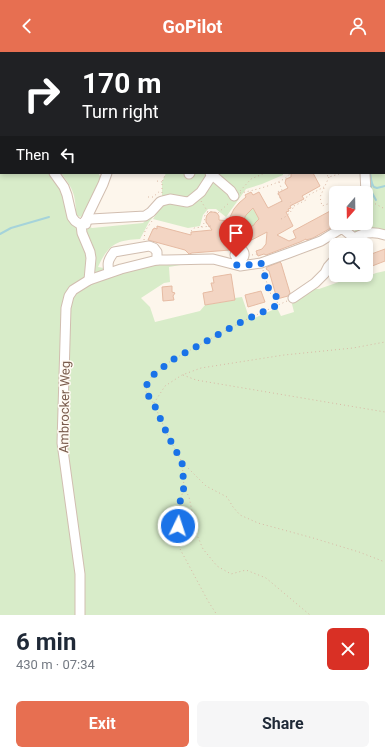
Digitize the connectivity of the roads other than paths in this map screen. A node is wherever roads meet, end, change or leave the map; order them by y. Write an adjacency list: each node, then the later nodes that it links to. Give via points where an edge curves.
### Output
1 (55, 174): 7 (lane, via 64,187 72,217 75,221)
2 (107, 174): 7 (lane)
3 (211, 174): 6 (lane); 7 (lane, via 204,188 190,201 162,201 144,216)
4 (365, 174): 5 (lane)
5 (366, 186)
6 (234, 196)
7 (83, 222): 14 (lane, via 84,237 91,258)
8 (339, 230): 11 (lane, Ambrocker Weg, via 321,240 261,263 240,266 236,262 213,259)
9 (385, 235): 10 (lane, Ambrocker Weg, via 368,233)
10 (356, 238)
11 (157, 260): 13 (lane, Ambrocker Weg); 13 (lane, via 157,252 149,246 114,252 108,263)
12 (329, 266): 15 (lane, via 315,283)
13 (109, 272): 14 (lane, Ambrocker Weg)
14 (89, 280): 16 (lane, Ambrocker Weg, via 73,290 66,308 62,444 80,574)
15 (292, 298)
16 (80, 615)

